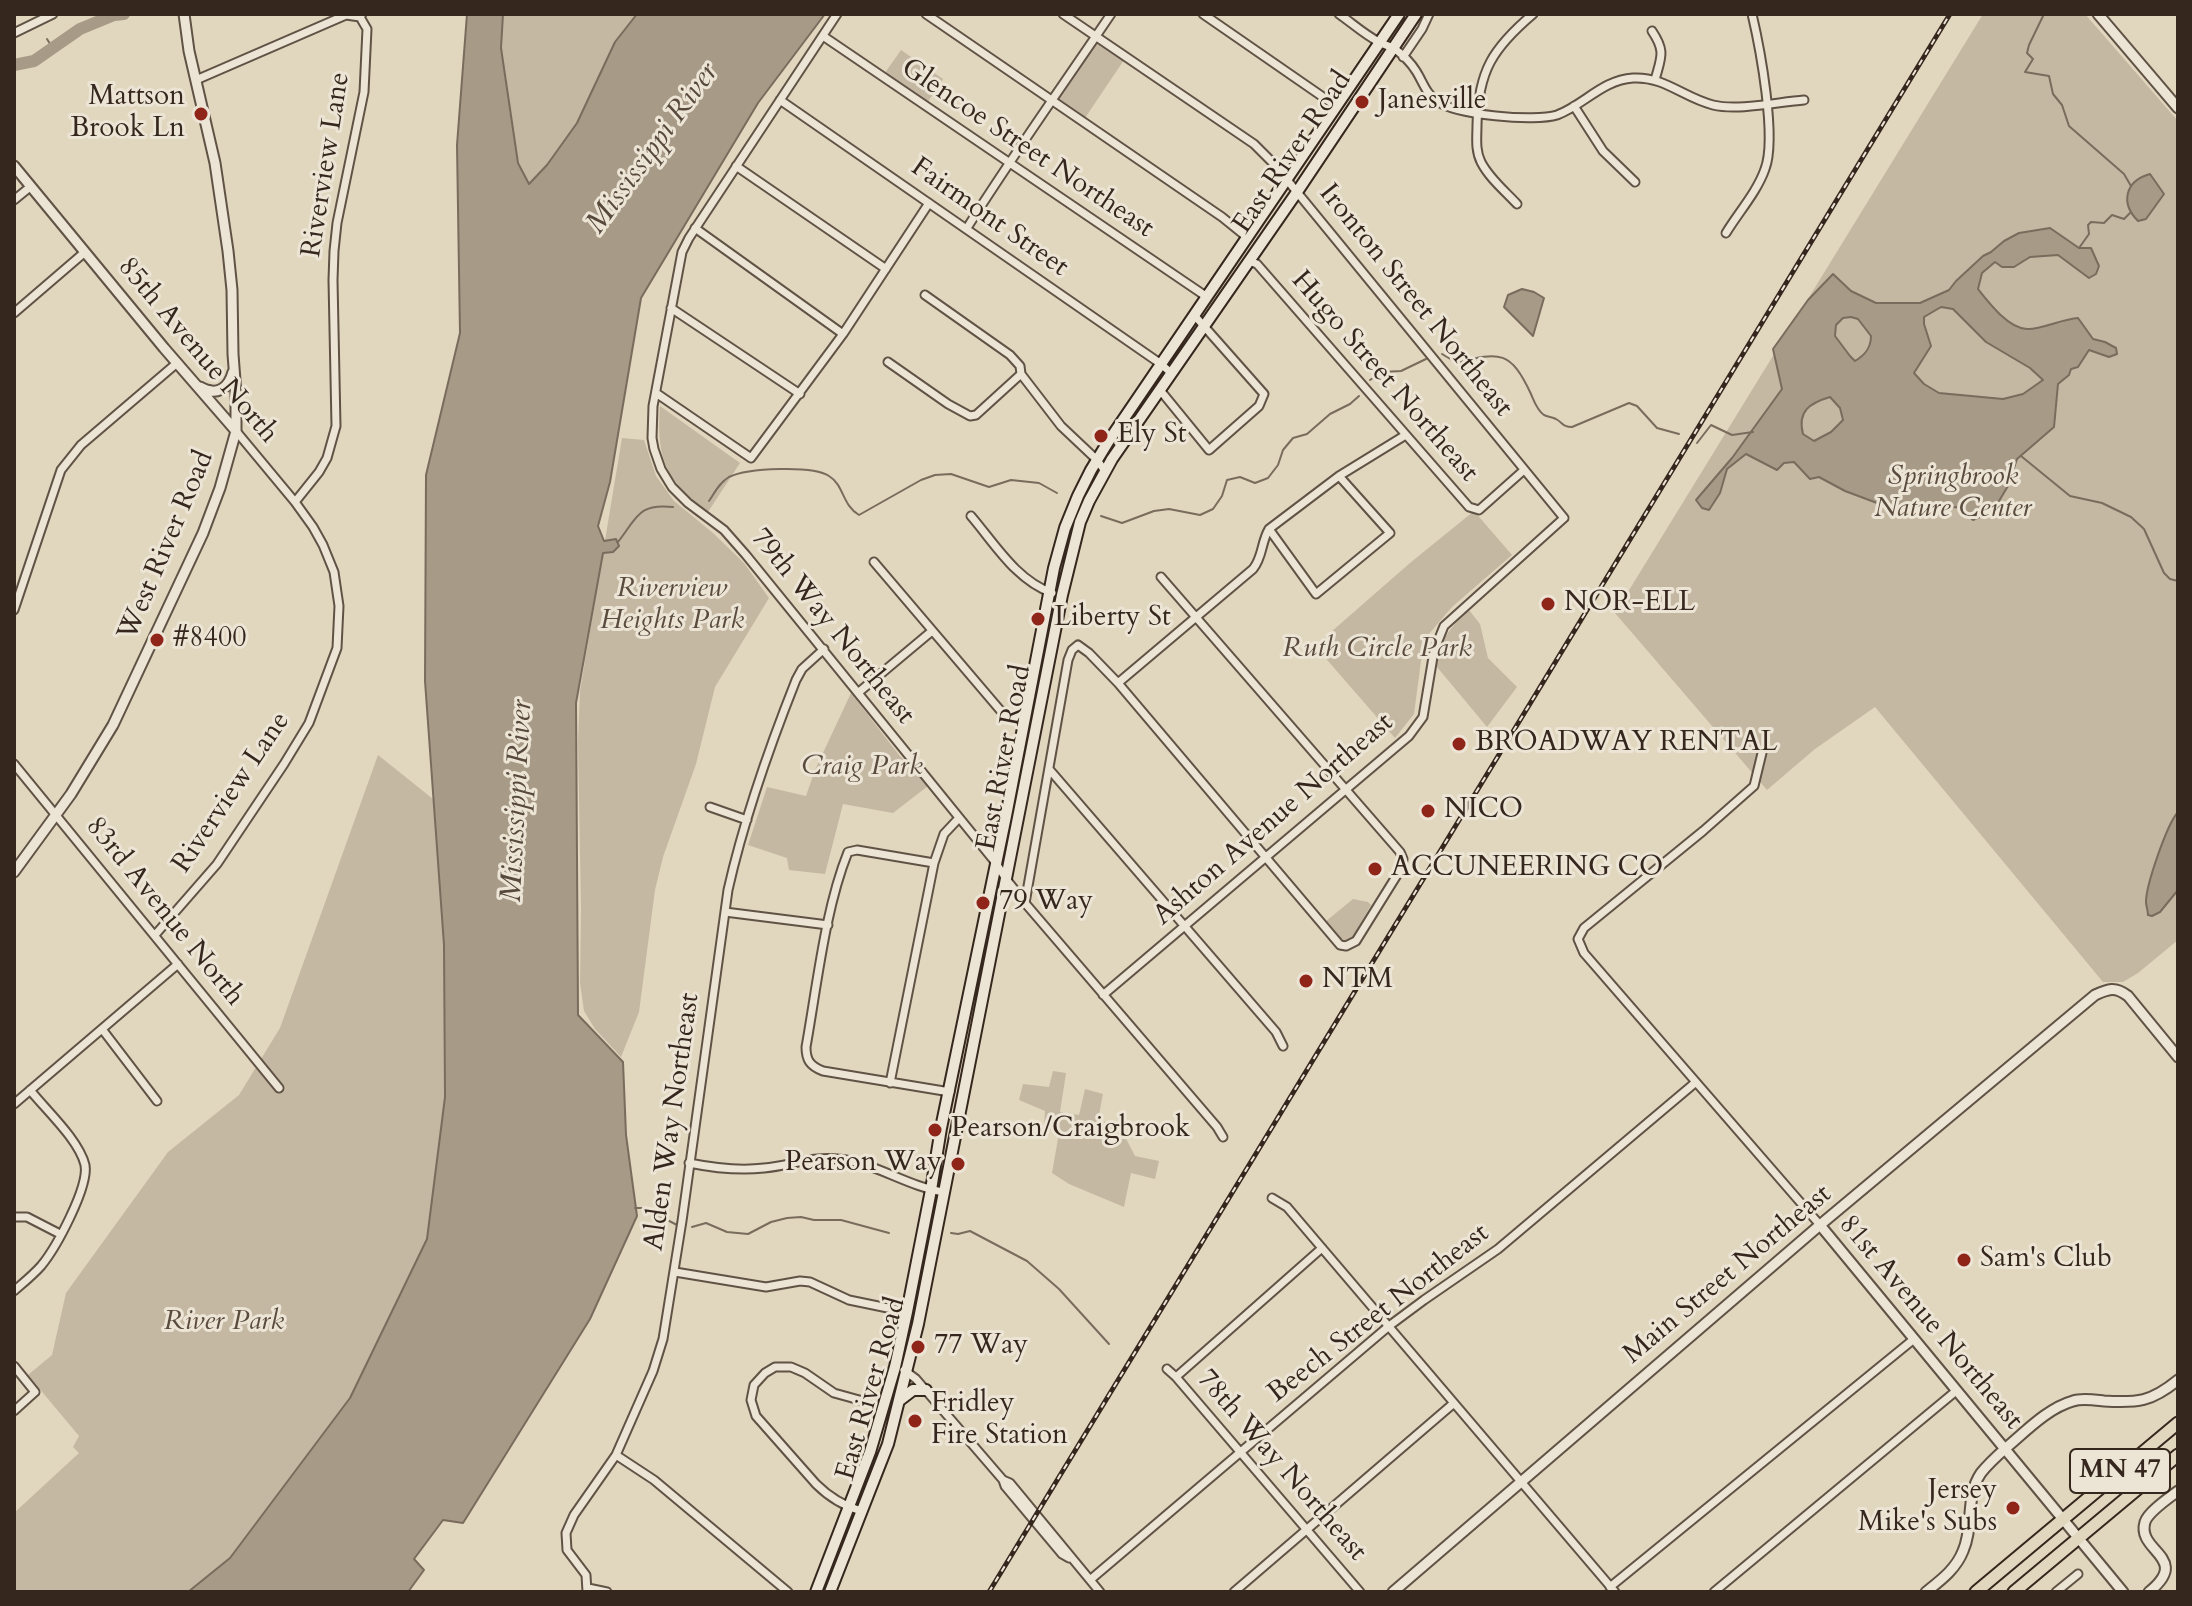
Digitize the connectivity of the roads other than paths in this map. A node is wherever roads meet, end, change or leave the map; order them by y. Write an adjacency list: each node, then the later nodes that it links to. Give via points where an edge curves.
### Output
1 (53, 14): 17 (street)
2 (184, 14): 23 (street, West River Road)
3 (837, 14): 18 (street)
4 (926, 14): 27 (street)
5 (1063, 14): 19 (street, Ironton Street Northeast)
6 (1111, 14): 19 (street)
7 (1203, 14): 29 (street)
8 (1339, 14): 20 (street)
9 (1399, 14): 20 (main road, East River Road)
10 (1416, 14): 21 (main road, East River Road)
11 (1429, 14): 22 (street)
12 (1533, 14): 32 (street, via 1503,41 1487,68)
13 (1752, 14): 28 (street)
14 (2098, 14): 31 (street)
15 (361, 16): 23 (street, via 346,15); 73 (street, Riverview Lane, via 367,29 364,92 334,251 336,426 327,458)
16 (1652, 31): 24 (street, via 1662,53)
17 (14, 33)
18 (823, 36): 25 (street); 33 (street, Glencoe Street Northeast)
19 (1096, 36): 27 (street); 36 (street, Ironton Street Northeast, via 1254,144)
20 (1379, 43): 21 (street); 29 (main road, East River Road)
21 (1393, 47): 22 (street); 39 (main road, East River Road)
22 (1403, 57): 32 (street, via 1436,101)
23 (196, 80): 60 (street, West River Road, via 225,229)
24 (1655, 80): 28 (street, via 1715,105); 30 (street, via 1606,84)
25 (780, 100): 35 (street); 41 (street, Fairmont Street)
26 (1804, 100): 28 (street)
27 (1053, 101): 33 (street); 46 (street)
28 (1766, 103): 45 (street, via 1770,141 1765,170)
29 (1336, 106): 36 (main road, East River Road)
30 (1574, 106): 32 (street, via 1544,117); 37 (street, via 1603,151)
31 (2178, 108)
32 (1477, 114): 42 (street, via 1482,164)
33 (1008, 163): 44 (street); 51 (street, Glencoe Street Northeast)
34 (14, 166): 38 (street, 85th Avenue North)
35 (736, 166): 43 (street); 49 (street)
36 (1288, 178): 39 (street, Ironton Street Northeast); 46 (main road, East River Road)
37 (1635, 182)
38 (30, 187): 40 (street); 47 (street, 85th Avenue North)
39 (1297, 192): 48 (main road, East River Road); 70 (street, Ironton Street Northeast)
40 (14, 200)
41 (929, 203): 44 (street, Fairmont Street); 49 (street)
42 (1517, 204)
43 (695, 228): 52 (street, via 682,252); 56 (street)
44 (967, 228): 59 (street, Fairmont Street)
45 (1726, 233)
46 (1248, 238): 51 (main road, East River Road)
47 (85, 252): 53 (street); 58 (street, 85th Avenue North)
48 (1249, 261): 55 (main road, East River Road); 68 (street, Hugo Street Northeast)
49 (886, 269): 56 (street)
50 (925, 295): 62 (street, via 1010,355)
51 (1207, 297): 54 (main road, East River Road)
52 (671, 308): 65 (street); 66 (street)
53 (14, 313)
54 (1195, 316): 55 (street); 59 (main road, East River Road)
55 (1203, 327): 61 (main road, East River Road); 64 (street, via 1264,394 1259,406 1209,450)
56 (843, 334): 66 (street)
57 (888, 362): 62 (street, via 970,416)
58 (177, 363): 63 (street, 85th Avenue North); 82 (street, via 81,445 61,470)
59 (1161, 364): 61 (street, Fairmont Street); 69 (main road, East River Road)
60 (234, 370): 63 (street, via 221,390); 67 (street, West River Road)
61 (1171, 373): 64 (main road, East River Road)
62 (1021, 374): 69 (street, via 1061,426)
63 (197, 385): 67 (street, 85th Avenue North)
64 (1160, 390): 71 (main road, East River Road)
65 (656, 393): 66 (street, via 751,458); 85 (street, 79th Way Northeast, via 652,438 672,487 724,530)
66 (800, 394)
67 (236, 431): 73 (street, 85th Avenue North); 94 (street, West River Road, via 212,510 138,672 95,757)
68 (1404, 436): 70 (street, Hugo Street Northeast, via 1475,510); 72 (street)
69 (1097, 460): 71 (street); 80 (main road, East River Road, via 1065,528)
70 (1524, 470): 75 (street, Ironton Street Northeast)
71 (1105, 471): 81 (main road, East River Road, via 1080,522)
72 (1339, 476): 76 (street); 76 (street, via 1390,533 1316,594)
73 (295, 502): 78 (street, 85th Avenue North)
74 (971, 516): 80 (street, via 1022,576)
75 (1564, 518): 92 (street, Ashton Avenue Northeast, via 1444,626 1434,651 1423,717 1409,736)
76 (1269, 529): 83 (street, via 1260,561)
77 (874, 562): 84 (street)
78 (334, 572): 106 (street, Riverview Lane, via 337,648 309,723 217,864)
79 (1161, 577): 83 (street)
80 (1049, 592): 81 (street); 88 (main road, East River Road)
81 (1062, 595): 101 (main road, East River Road)
82 (14, 610)
83 (1197, 618): 86 (street); 92 (street)
84 (932, 631): 87 (street); 88 (street, via 1005,715)
85 (824, 649): 87 (street, 79th Way Northeast); 96 (street, Alden Way Northeast, via 796,680)
86 (1118, 683): 91 (street, via 1078,645 1072,650); 97 (street)
87 (859, 692): 95 (street, 79th Way Northeast)
88 (1023, 721): 99 (main road, East River Road)
89 (1762, 753): 112 (street, 81st Avenue Northeast, via 1754,786 1584,928 1578,939 1584,953)
90 (14, 764): 94 (street, 83rd Avenue North)
91 (1049, 769): 102 (street); 105 (street)
92 (1346, 788): 97 (street, Ashton Avenue Northeast); 97 (street, via 1403,859 1356,941 1346,946 1337,941)
93 (710, 807): 96 (street)
94 (56, 815): 100 (street, West River Road); 106 (street, 83rd Avenue North)
95 (959, 818): 98 (street, via 944,834); 99 (street, 79th Way Northeast)
96 (747, 820): 103 (street, Alden Way Northeast)
97 (1265, 857): 105 (street, Ashton Avenue Northeast)
98 (934, 863): 104 (street, via 848,852); 113 (street)
99 (996, 863): 101 (street, 79th Way Northeast); 116 (main road, East River Road)
100 (14, 872)
101 (1006, 879): 102 (street, 79th Way Northeast); 122 (main road, East River Road)
102 (1025, 903): 108 (street, 79th Way Northeast)
103 (725, 912): 104 (street); 120 (street, Alden Way Northeast)
104 (828, 925): 113 (street, via 806,1057 823,1071)
105 (1185, 926): 108 (street, Ashton Avenue Northeast); 110 (street)
106 (155, 935): 107 (street, 83rd Avenue North)
107 (178, 964): 109 (street); 114 (street, 83rd Avenue North)
108 (1103, 995): 119 (street, 79th Way Northeast)
109 (102, 1029): 115 (street); 117 (street)
110 (1283, 1046)
111 (2178, 1057): 125 (street, Main Street Northeast, via 2120,990 2095,995)
112 (1696, 1082): 125 (street, 81st Avenue Northeast); 131 (street, Beech Street Northeast, via 1498,1249)
113 (890, 1083): 116 (street)
114 (279, 1088)
115 (30, 1090): 118 (street); 126 (street, via 74,1143 90,1173)
116 (950, 1092): 121 (main road, East River Road)
117 (157, 1101)
118 (14, 1104)
119 (1223, 1137)
120 (689, 1163): 121 (street, via 744,1170 840,1159); 128 (street, Alden Way Northeast)
121 (931, 1190): 122 (street); 130 (main road, East River Road)
122 (945, 1192): 136 (main road, East River Road)
123 (1272, 1198): 127 (street, via 1287,1207)
124 (14, 1217): 126 (street, via 27,1217)
125 (1820, 1225): 132 (street, 81st Avenue Northeast); 150 (street, Main Street Northeast)
126 (60, 1234): 129 (street, via 42,1264)
127 (1322, 1248): 131 (street); 137 (street)
128 (675, 1272): 130 (street, via 766,1287 810,1282 849,1300); 148 (street, Alden Way Northeast, via 659,1355)
129 (14, 1291)
130 (907, 1312): 134 (main road, East River Road)
131 (1389, 1326): 143 (street); 147 (street, Beech Street Northeast)
132 (1914, 1339): 140 (street, 81st Avenue Northeast); 159 (street)
133 (14, 1366): 144 (street, via 35,1392)
134 (895, 1367): 136 (street); 152 (main road, East River Road)
135 (1167, 1369): 137 (street, 78th Way Northeast)
136 (906, 1371): 139 (street); 142 (main road, East River Road)
137 (1176, 1377): 147 (street, 78th Way Northeast)
138 (2178, 1380): 146 (street, via 2147,1400 2073,1401)
139 (926, 1390): 142 (main road, via 913,1390); 158 (street)
140 (1956, 1391): 146 (street, 81st Avenue Northeast); 170 (street)
141 (863, 1401): 152 (street, via 834,1393 791,1367 765,1373 754,1385 751,1400 756,1416 807,1475)
142 (899, 1401): 153 (main road, East River Road)
143 (1454, 1403): 150 (street); 155 (street)
144 (14, 1411)
145 (2178, 1423): 154 (main road, MN 47)
146 (2006, 1448): 154 (street, 81st Avenue Northeast); 171 (street, via 1979,1475 1959,1559)
147 (1240, 1452): 155 (street, 78th Way Northeast); 158 (street, Beech Street Northeast)
148 (616, 1455): 160 (street, Alden Way Northeast, via 566,1533 567,1550 586,1575); 162 (street, via 654,1480)
149 (2178, 1455): 156 (main road, MN 47)
150 (1521, 1480): 159 (street); 168 (street, Main Street Northeast)
151 (2178, 1491): 176 (street, via 2145,1521 2148,1538 2167,1565 2162,1581)
152 (849, 1507): 153 (street); 163 (main road, East River Road)
153 (861, 1511): 164 (main road, East River Road)
154 (2062, 1519): 156 (street, 81st Avenue Northeast); 172 (main road, MN 47)
155 (1308, 1531): 166 (street); 167 (street, 78th Way Northeast)
156 (2078, 1538): 173 (main road, MN 47); 175 (street, 81st Avenue Northeast)
157 (2078, 1574): 174 (street)
158 (1090, 1580): 165 (street)
159 (1611, 1587): 169 (street)
160 (587, 1590): 161 (street)
161 (607, 1592)
162 (788, 1592)
163 (816, 1592)
164 (830, 1592)
165 (1100, 1592)
166 (1234, 1592)
167 (1360, 1592)
168 (1393, 1592)
169 (1598, 1592)
170 (1714, 1592)
171 (1926, 1592)
172 (1976, 1592)
173 (2014, 1592)
174 (2056, 1592)
175 (2123, 1592)
176 (2149, 1592)

